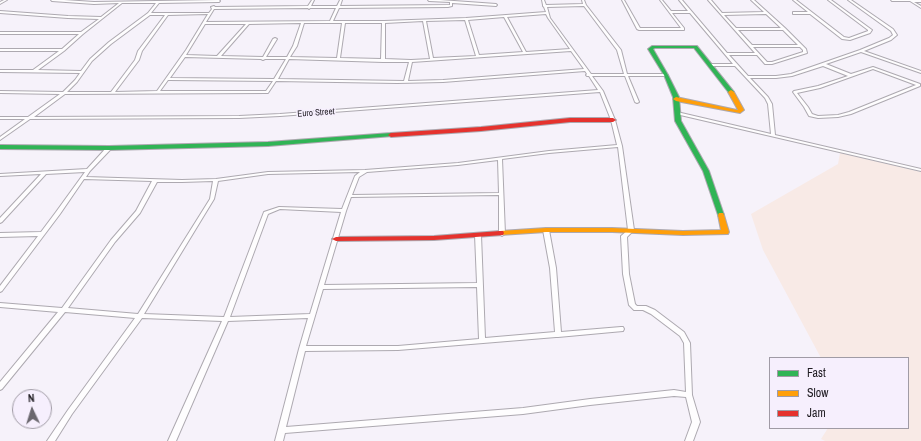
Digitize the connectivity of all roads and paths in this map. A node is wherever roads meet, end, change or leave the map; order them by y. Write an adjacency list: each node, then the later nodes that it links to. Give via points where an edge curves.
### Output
1 (6, 0): 24 (street)
2 (52, 0): 25 (street)
3 (100, 0): 25 (street)
4 (314, 0): 33 (street)
5 (341, 0): 30 (street)
6 (430, 0): 20 (street)
7 (543, 0): 29 (street)
8 (583, 0): 28 (street)
9 (623, 0): 35 (street, via 639,29 682,30 682,26)
10 (661, 0): 35 (street)
11 (680, 0): 36 (street)
12 (708, 0): 44 (street)
13 (752, 0): 39 (street)
14 (794, 0): 41 (street)
15 (829, 0): 41 (street, via 870,32 849,39 843,38)
16 (849, 0): 65 (street, via 895,33 890,39)
17 (892, 0): 18 (street)
18 (910, 0): 21 (street); 31 (street)
19 (219, 1): 22 (street); 32 (street)
20 (443, 1): 23 (street)
21 (921, 1)
22 (158, 2): 26 (street); 42 (street)
23 (452, 2): 27 (street); 30 (street, via 450,6)
24 (0, 3)
25 (94, 3): 26 (street)
26 (121, 3): 46 (street)
27 (496, 5)
28 (585, 5): 29 (street); 89 (street, via 619,50)
29 (544, 6): 38 (street)
30 (337, 7): 33 (street); 49 (street)
31 (921, 7)
32 (212, 8): 33 (street); 37 (street)
33 (309, 8)
34 (0, 12): 46 (street)
35 (671, 12): 36 (street)
36 (690, 12): 67 (street)
37 (208, 13): 43 (street); 52 (street)
38 (547, 13): 45 (street); 64 (street)
39 (766, 13): 44 (street); 55 (street)
40 (794, 13): 41 (street)
41 (810, 13)
42 (149, 14): 43 (street); 84 (street, via 110,43 91,60)
43 (167, 14): 98 (street)
44 (722, 14): 56 (street)
45 (505, 16): 47 (street); 66 (street)
46 (102, 18): 58 (street)
47 (466, 19): 48 (street); 71 (street)
48 (424, 20): 51 (street); 75 (street)
49 (331, 22): 50 (street); 54 (street)
50 (344, 22): 51 (street); 74 (street)
51 (384, 22): 76 (street)
52 (204, 23): 53 (street); 69 (street)
53 (248, 23): 54 (street); 70 (street)
54 (303, 23): 73 (street, via 299,37)
55 (784, 28): 56 (street); 61 (street)
56 (736, 29): 60 (street)
57 (0, 33): 58 (street)
58 (82, 33): 63 (street)
59 (275, 39): 72 (street)
60 (751, 46): 61 (street); 68 (street)
61 (801, 46): 68 (street, via 805,53 772,63 766,63)
62 (0, 50): 63 (street)
63 (63, 50): 83 (street)
64 (571, 50): 66 (street); 81 (street)
65 (861, 51): 80 (street); 85 (street)
66 (525, 53): 71 (street)
67 (726, 54): 68 (street); 79 (street)
68 (757, 54)
69 (184, 56): 70 (street); 91 (street, via 173,69)
70 (218, 57): 72 (street)
71 (478, 57): 75 (street)
72 (263, 59): 73 (street)
73 (287, 59): 74 (street); 92 (street)
74 (338, 60): 76 (street)
75 (432, 60): 77 (street)
76 (383, 61): 77 (street)
77 (411, 61): 93 (street)
78 (711, 65): 79 (street); 87 (street, via 695,48 651,48); 99 (street, via 739,104 740,112)
79 (736, 65): 90 (street)
80 (824, 65): 88 (street); 90 (street, via 792,75)
81 (584, 70): 86 (street); 93 (street)
82 (0, 71): 83 (street)
83 (34, 71): 84 (street)
84 (83, 72): 97 (street)
85 (921, 72)
86 (588, 75): 89 (street); 94 (street)
87 (666, 75): 89 (street); 99 (street)
88 (850, 75): 88 (street, via 820,87 795,92 810,115 838,116 918,85 874,68)
89 (626, 76): 100 (street)
90 (748, 77): 105 (street, via 770,104)
91 (169, 79): 92 (street); 96 (street)
92 (275, 81): 93 (street); 96 (street, via 270,90 263,92)
93 (406, 82)
94 (601, 91): 103 (street, Euro Street, via 239,117); 104 (street)
95 (0, 92): 97 (street)
96 (158, 92): 98 (street)
97 (64, 93): 98 (street); 103 (street)
98 (112, 93)
99 (676, 99): 101 (street)
100 (637, 102)
101 (677, 113): 105 (street); 124 (street, via 682,131 706,171 725,232)
102 (0, 118): 103 (street, Euro Street)
103 (32, 118): 106 (street)
104 (613, 120): 107 (street); 109 (street, via 570,120 268,144)
105 (773, 135): 112 (street)
106 (0, 139)
107 (620, 146): 110 (street); 124 (street)
108 (0, 147): 109 (street)
109 (109, 148): 111 (street)
110 (500, 159): 113 (street); 119 (street)
111 (88, 170): 114 (street); 116 (street)
112 (921, 170)
113 (366, 172): 117 (street, via 268,173); 120 (street, via 357,176)
114 (44, 174): 115 (street); 122 (street)
115 (0, 175)
116 (82, 178): 118 (street); 125 (street)
117 (216, 180): 118 (street); 135 (street, via 212,199)
118 (155, 181): 134 (street, via 138,212 113,241)
119 (501, 194): 120 (street); 126 (street)
120 (350, 196): 121 (street)
121 (344, 211): 129 (street); 137 (street, via 284,208 266,213)
122 (0, 221)
123 (546, 230): 124 (street); 126 (street); 139 (street, via 553,268)
124 (631, 230): 143 (street, via 624,236 626,274 632,305 653,312 682,334 687,343)
125 (42, 234): 127 (street); 132 (street)
126 (502, 234): 128 (street)
127 (0, 235)
128 (478, 235): 129 (street); 130 (street)
129 (336, 239): 131 (street)
130 (480, 285): 131 (street); 140 (street)
131 (322, 287): 136 (street)
132 (0, 290)
133 (0, 305): 134 (street)
134 (63, 310): 135 (street); 142 (street)
135 (140, 316): 137 (street); 145 (street)
136 (312, 316): 137 (street); 141 (street)
137 (226, 318): 146 (street)
138 (621, 329): 139 (street)
139 (558, 335): 140 (street)
140 (482, 340): 141 (street, via 398,348)
141 (302, 349): 144 (street)
142 (0, 387)
143 (689, 394): 144 (street, via 590,402 523,411); 148 (street, via 696,422)
144 (282, 430): 147 (street)
145 (51, 441)
146 (172, 441)
147 (279, 441)
148 (689, 441)

